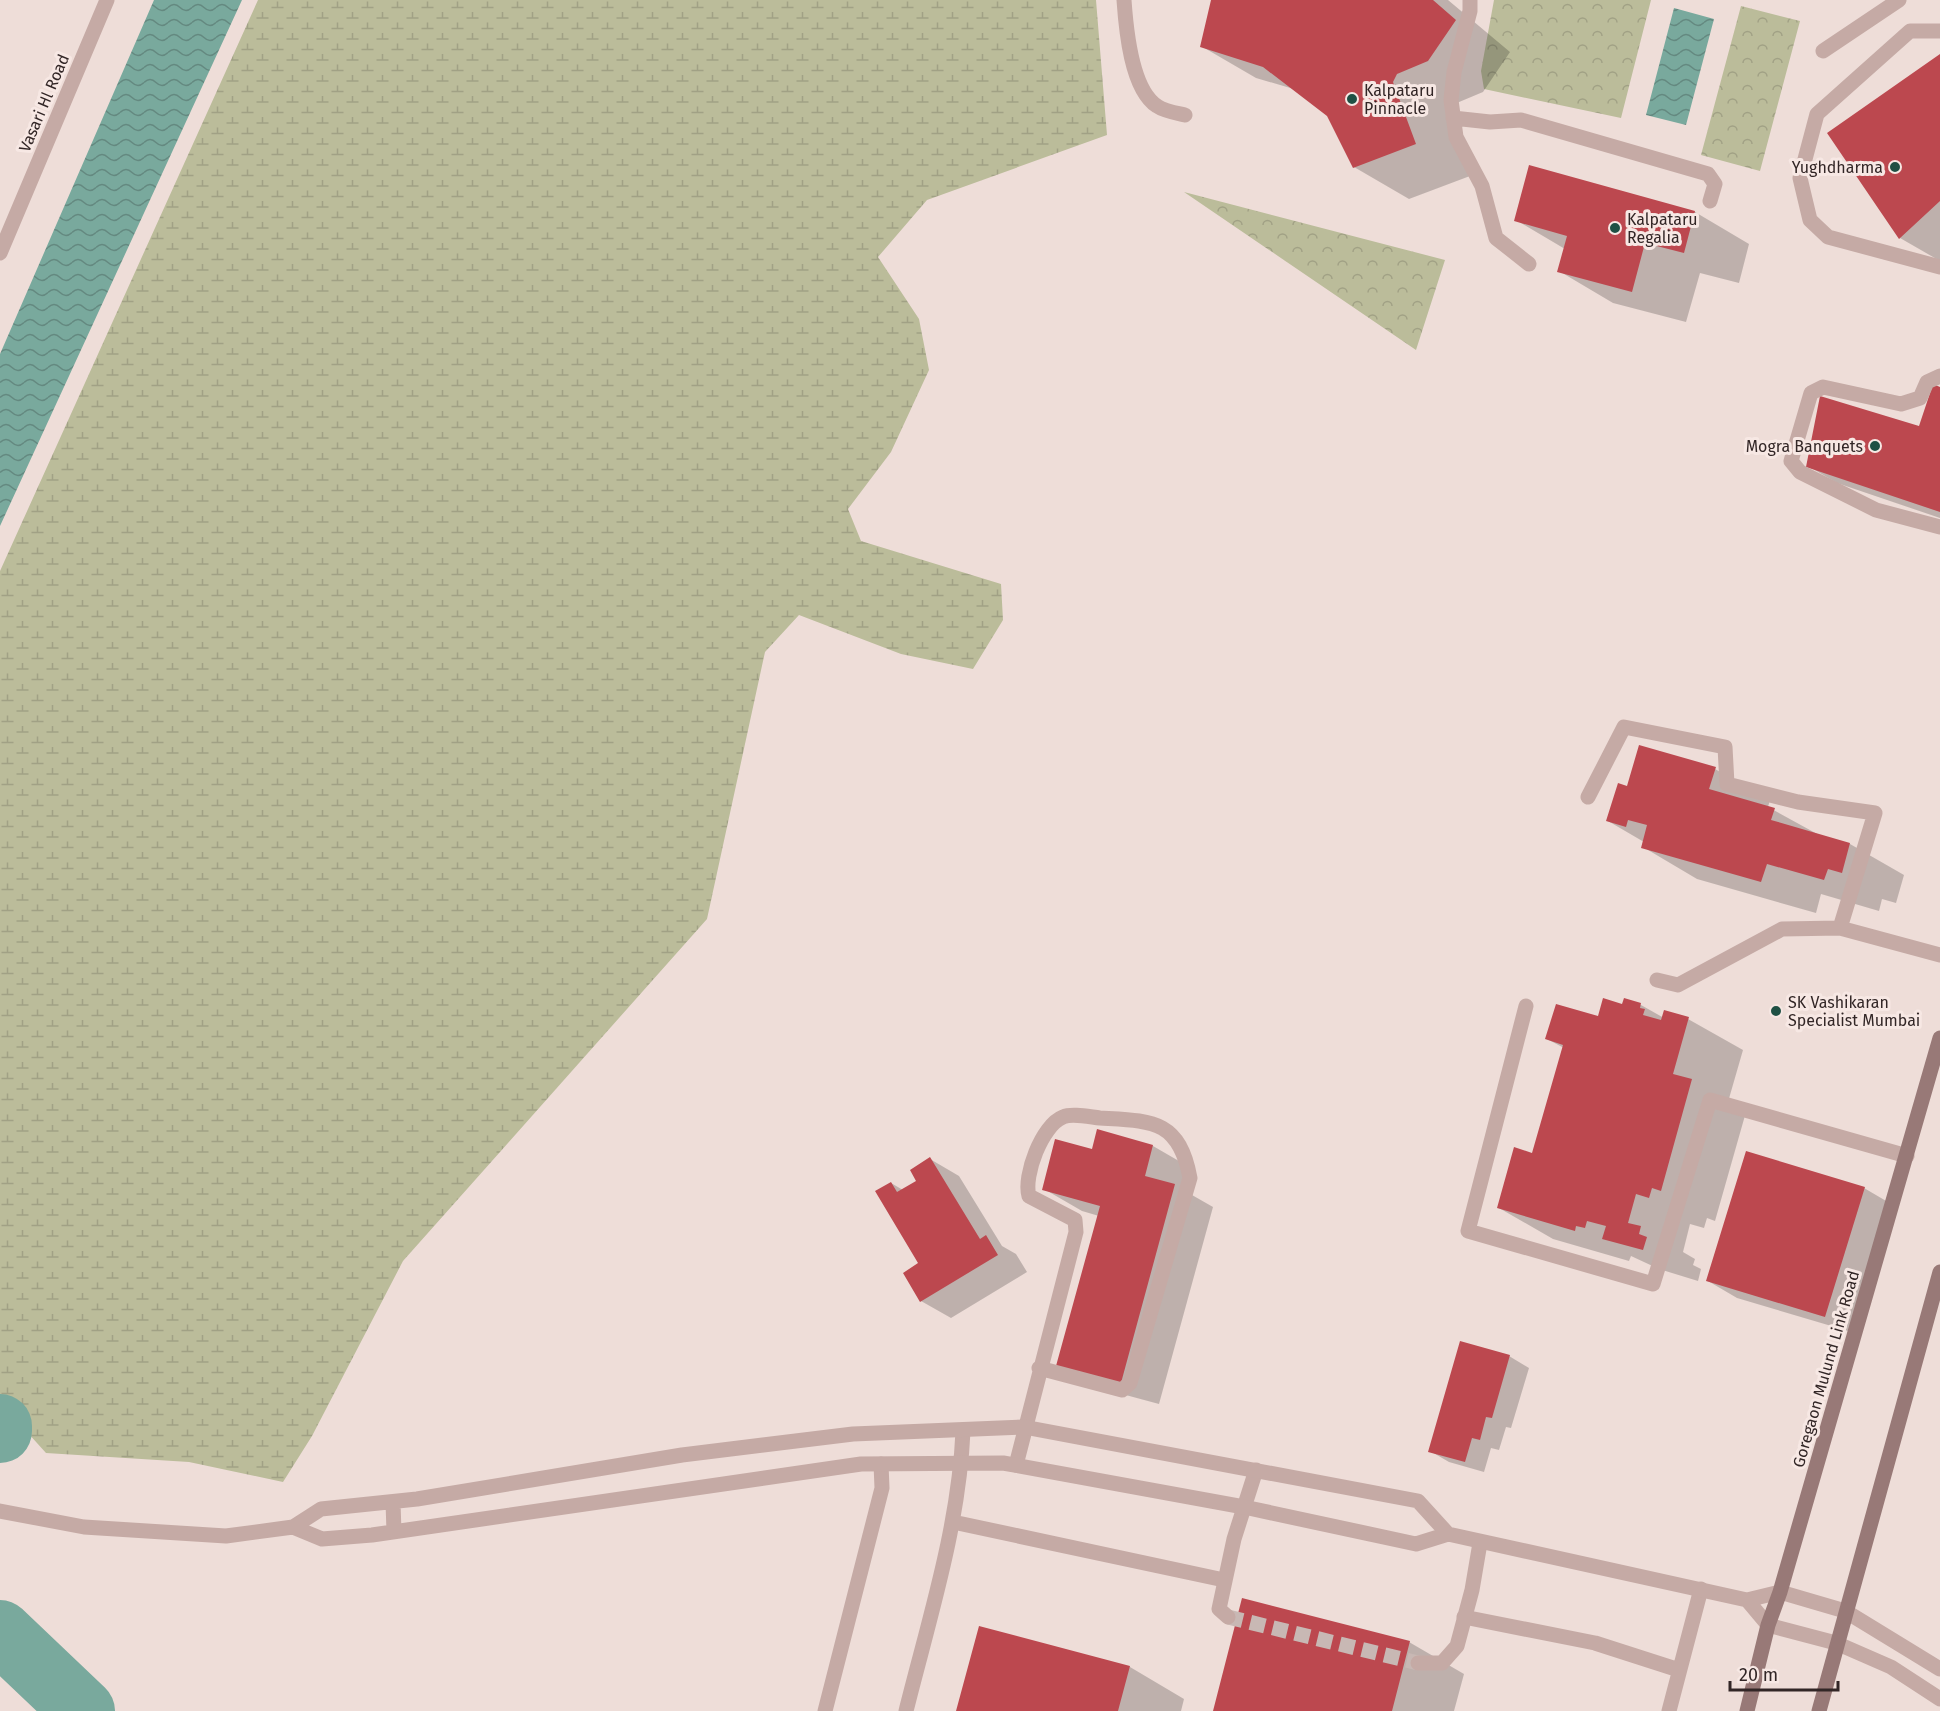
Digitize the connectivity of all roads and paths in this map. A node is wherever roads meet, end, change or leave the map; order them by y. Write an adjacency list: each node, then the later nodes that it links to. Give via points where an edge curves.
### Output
1 (107, 0): 10 (street, Vasari Hl Road)
2 (1124, 0): 7 (street, via 1136,78 1157,106)
3 (1470, 0): 8 (street, via 1454,72)
4 (1899, 0): 6 (street)
5 (1940, 31): 12 (street, via 1910,31 1817,114 1800,178 1810,220 1828,237)
6 (1822, 51)
7 (1185, 115)
8 (1454, 118): 9 (street, via 1521,120 1708,174 1716,184); 11 (street, via 1456,137 1482,186 1496,238)
9 (1710, 201)
10 (0, 253)
11 (1529, 264)
12 (1940, 267)
13 (1940, 376): 14 (street, via 1928,382 1920,398 1900,404 1823,387 1811,393 1791,461 1800,472 1876,510)
14 (1940, 527)
15 (1588, 796): 16 (street, via 1624,727 1725,747 1726,784 1798,802 1875,813)
16 (1840, 928): 17 (street); 18 (street, via 1782,929 1678,985)
17 (1940, 955)
18 (1657, 980)
19 (1526, 1006): 21 (street, via 1468,1231 1653,1284 1710,1100)
20 (1940, 1038): 21 (main road, Goregaon Mulund Link Road)
21 (1906, 1156): 40 (main road, Goregaon Mulund Link Road)
22 (1940, 1272): 42 (main road)
23 (1039, 1368): 23 (street, via 1076,1232 1075,1220 1029,1196 1025,1184 1047,1128 1064,1116 1145,1120 1160,1125 1186,1155 1190,1178 1130,1383 1122,1390); 24 (street)
24 (1024, 1427): 25 (street); 28 (street); 29 (street)
25 (963, 1431): 27 (street); 30 (street, via 853,1434 694,1453)
26 (881, 1464): 27 (street); 35 (street); 51 (street, via 882,1488)
27 (962, 1464): 28 (street); 33 (street)
28 (1016, 1465): 31 (street)
29 (1256, 1470): 31 (street); 36 (street, via 1418,1501)
30 (393, 1502): 34 (street, via 321,1509); 35 (street)
31 (1244, 1507): 36 (street, via 1416,1544); 38 (street)
32 (6, 1513): 34 (street, via 84,1527 226,1536)
33 (953, 1522): 38 (street); 52 (street)
34 (293, 1527): 35 (street, via 322,1539)
35 (394, 1532)
36 (1448, 1534): 37 (street)
37 (1480, 1543): 39 (street); 44 (street)
38 (1224, 1580): 43 (street, via 1219,1609)
39 (1701, 1588): 41 (street); 49 (street)
40 (1780, 1592): 41 (street); 42 (street); 45 (main road, Goregaon Mulund Link Road)
41 (1747, 1600): 45 (street)
42 (1845, 1611): 46 (main road); 48 (street)
43 (1228, 1617)
44 (1464, 1617): 47 (street, via 1457,1646 1442,1663); 49 (street, via 1595,1644)
45 (1768, 1626): 46 (street); 54 (main road, Goregaon Mulund Link Road)
46 (1836, 1643): 50 (street, via 1891,1667); 55 (main road)
47 (1418, 1663)
48 (1940, 1669)
49 (1679, 1670): 53 (street)
50 (1940, 1699)
51 (825, 1711)
52 (906, 1711)
53 (1669, 1711)
54 (1747, 1711)
55 (1819, 1711)

